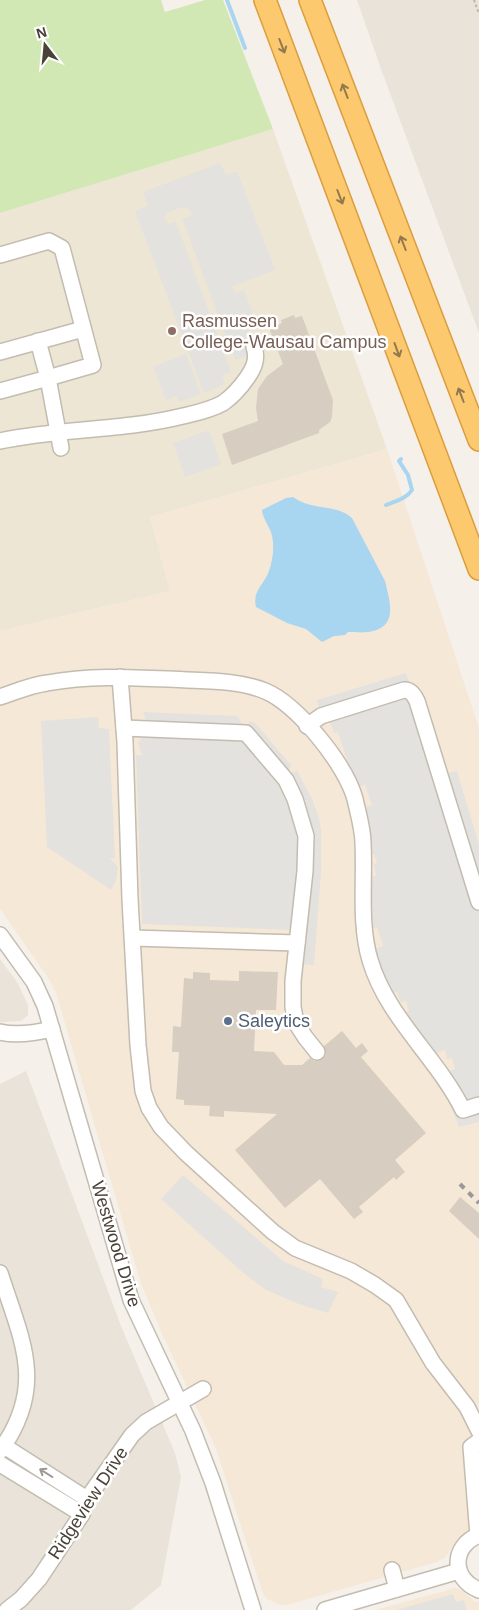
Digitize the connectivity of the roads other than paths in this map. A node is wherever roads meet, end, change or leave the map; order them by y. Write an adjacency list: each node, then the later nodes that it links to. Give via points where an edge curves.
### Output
1 (310, 0): 11 (highway, one-way to 1)
2 (267, 1): 14 (highway, one-way to 14)
3 (0, 255): 4 (street, via 49,241 62,248)
4 (83, 329): 5 (street); 8 (street, via 94,365)
5 (38, 341): 7 (street); 8 (street)
6 (254, 347): 10 (street, via 257,354 253,369 237,392 222,404 143,425)
7 (0, 352)
8 (48, 378): 9 (street); 10 (street)
9 (0, 391)
10 (58, 432): 12 (street); 13 (street)
11 (479, 440)
12 (0, 441)
13 (61, 448)
14 (479, 569)
15 (120, 676): 16 (street, via 46,683); 17 (street, via 251,686 282,700); 18 (street)
16 (0, 697)
17 (307, 726): 19 (street, via 321,716 404,690 413,694); 26 (street, via 336,759 354,797 363,841 369,959 381,991 463,1110)
18 (124, 728): 21 (street); 22 (street, via 246,733 286,780 306,836)
19 (479, 902)
20 (0, 936): 23 (street, Westwood Drive, via 34,982)
21 (133, 938): 22 (street); 30 (street, via 143,1091 161,1127 259,1220 294,1248 351,1271 396,1300 434,1363 467,1407)
22 (297, 943): 25 (street, via 294,1017)
23 (52, 1029): 24 (street, via 10,1034); 29 (street, Westwood Drive, via 131,1300)
24 (0, 1032)
25 (317, 1052)
26 (479, 1105)
27 (0, 1274): 32 (street, via 26,1353 27,1377 27,1393 20,1416)
28 (203, 1388): 29 (street, Ridgeview Drive)
29 (180, 1402): 34 (street, Ridgeview Drive, via 146,1422 132,1435); 42 (street, Westwood Drive, via 213,1483)
30 (479, 1431)
31 (479, 1440): 36 (street, via 471,1448)
32 (2, 1448): 34 (street, one-way to 32)
33 (0, 1464): 35 (street)
34 (87, 1499): 35 (street, Ridgeview Drive)
35 (82, 1514): 41 (street, Ridgeview Drive, via 39,1579)
36 (478, 1535): 38 (street, via 459,1553)
37 (392, 1570): 39 (street)
38 (459, 1571): 39 (street); 40 (street, via 466,1583)
39 (397, 1589): 43 (street)
40 (479, 1590)
41 (7, 1610)
42 (253, 1610)
43 (325, 1610)

